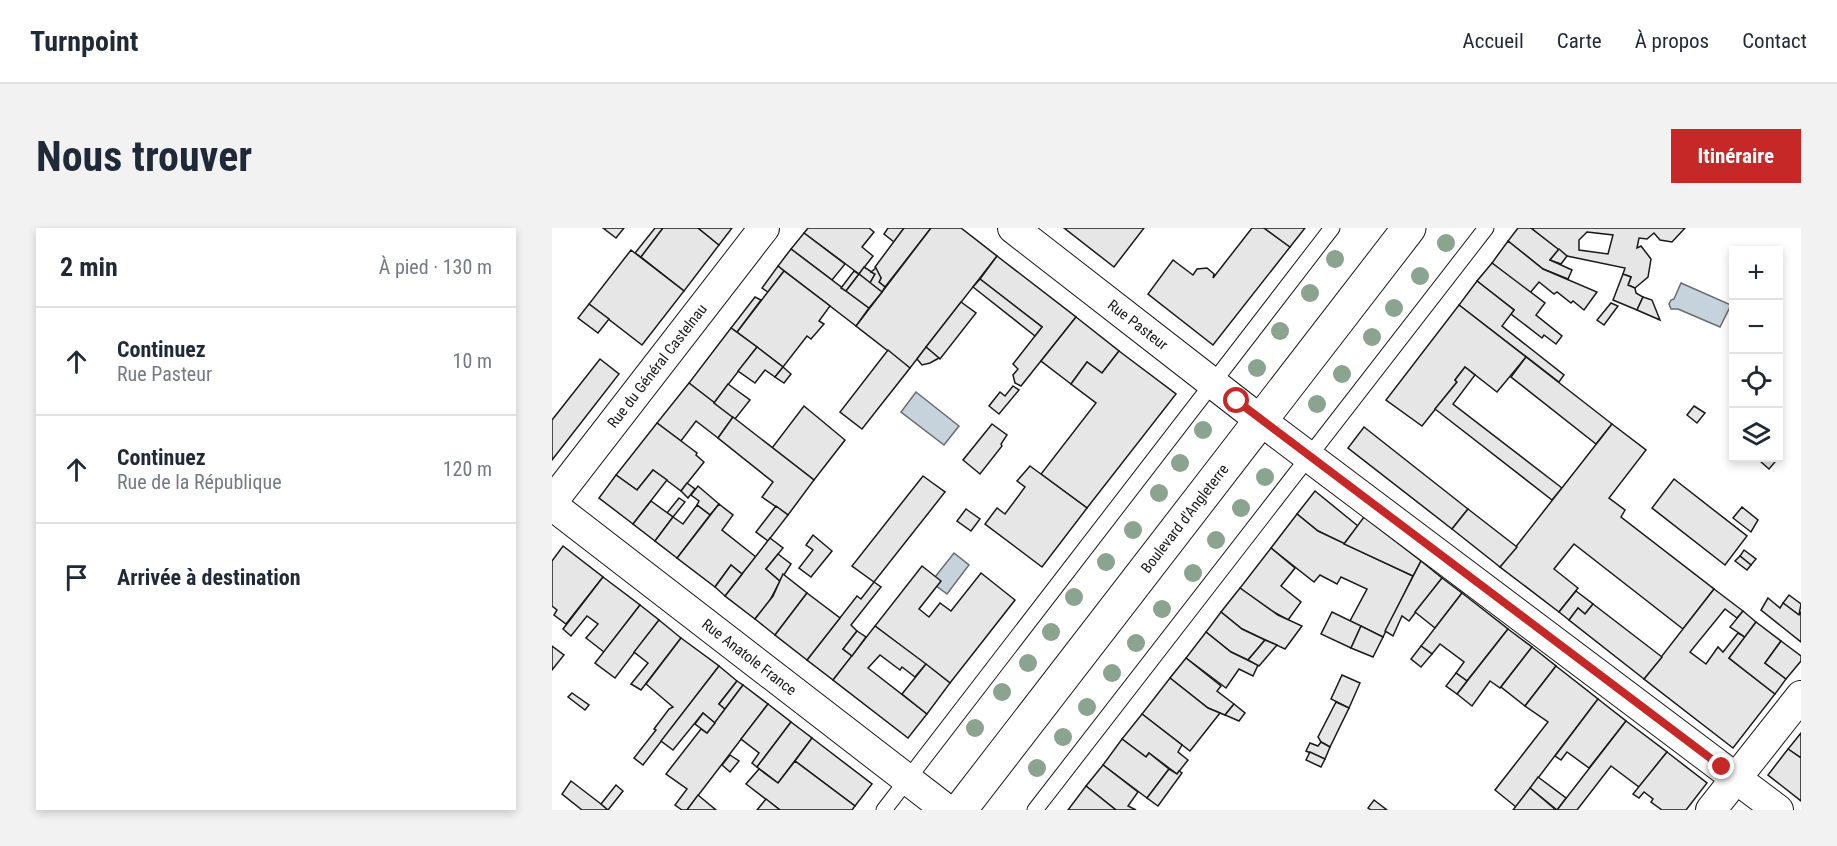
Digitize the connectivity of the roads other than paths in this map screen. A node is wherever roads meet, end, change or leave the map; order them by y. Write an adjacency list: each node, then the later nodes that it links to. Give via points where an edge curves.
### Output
1 (764, 228): 9 (street, Rue du Général Castelnau)
2 (1013, 228): 6 (street, Rue Pasteur)
3 (1332, 228): 6 (lane)
4 (1409, 228): 7 (main road, Boulevard d'Angleterre)
5 (1486, 228): 8 (lane)
6 (1213, 382): 7 (street, Rue Pasteur); 12 (lane)
7 (1260, 420): 8 (street, Rue Pasteur); 15 (main road, Boulevard d'Angleterre)
8 (1310, 456): 11 (street, Rue Pasteur); 16 (lane)
9 (552, 503): 12 (street, Rue Anatole France)
10 (1801, 696): 11 (street)
11 (1736, 778): 17 (street); 18 (street, Rue Pasteur)
12 (908, 780): 13 (lane); 14 (street, Rue Anatole France)
13 (884, 810)
14 (947, 810)
15 (960, 810)
16 (1035, 810)
17 (1711, 810)
18 (1778, 810)

